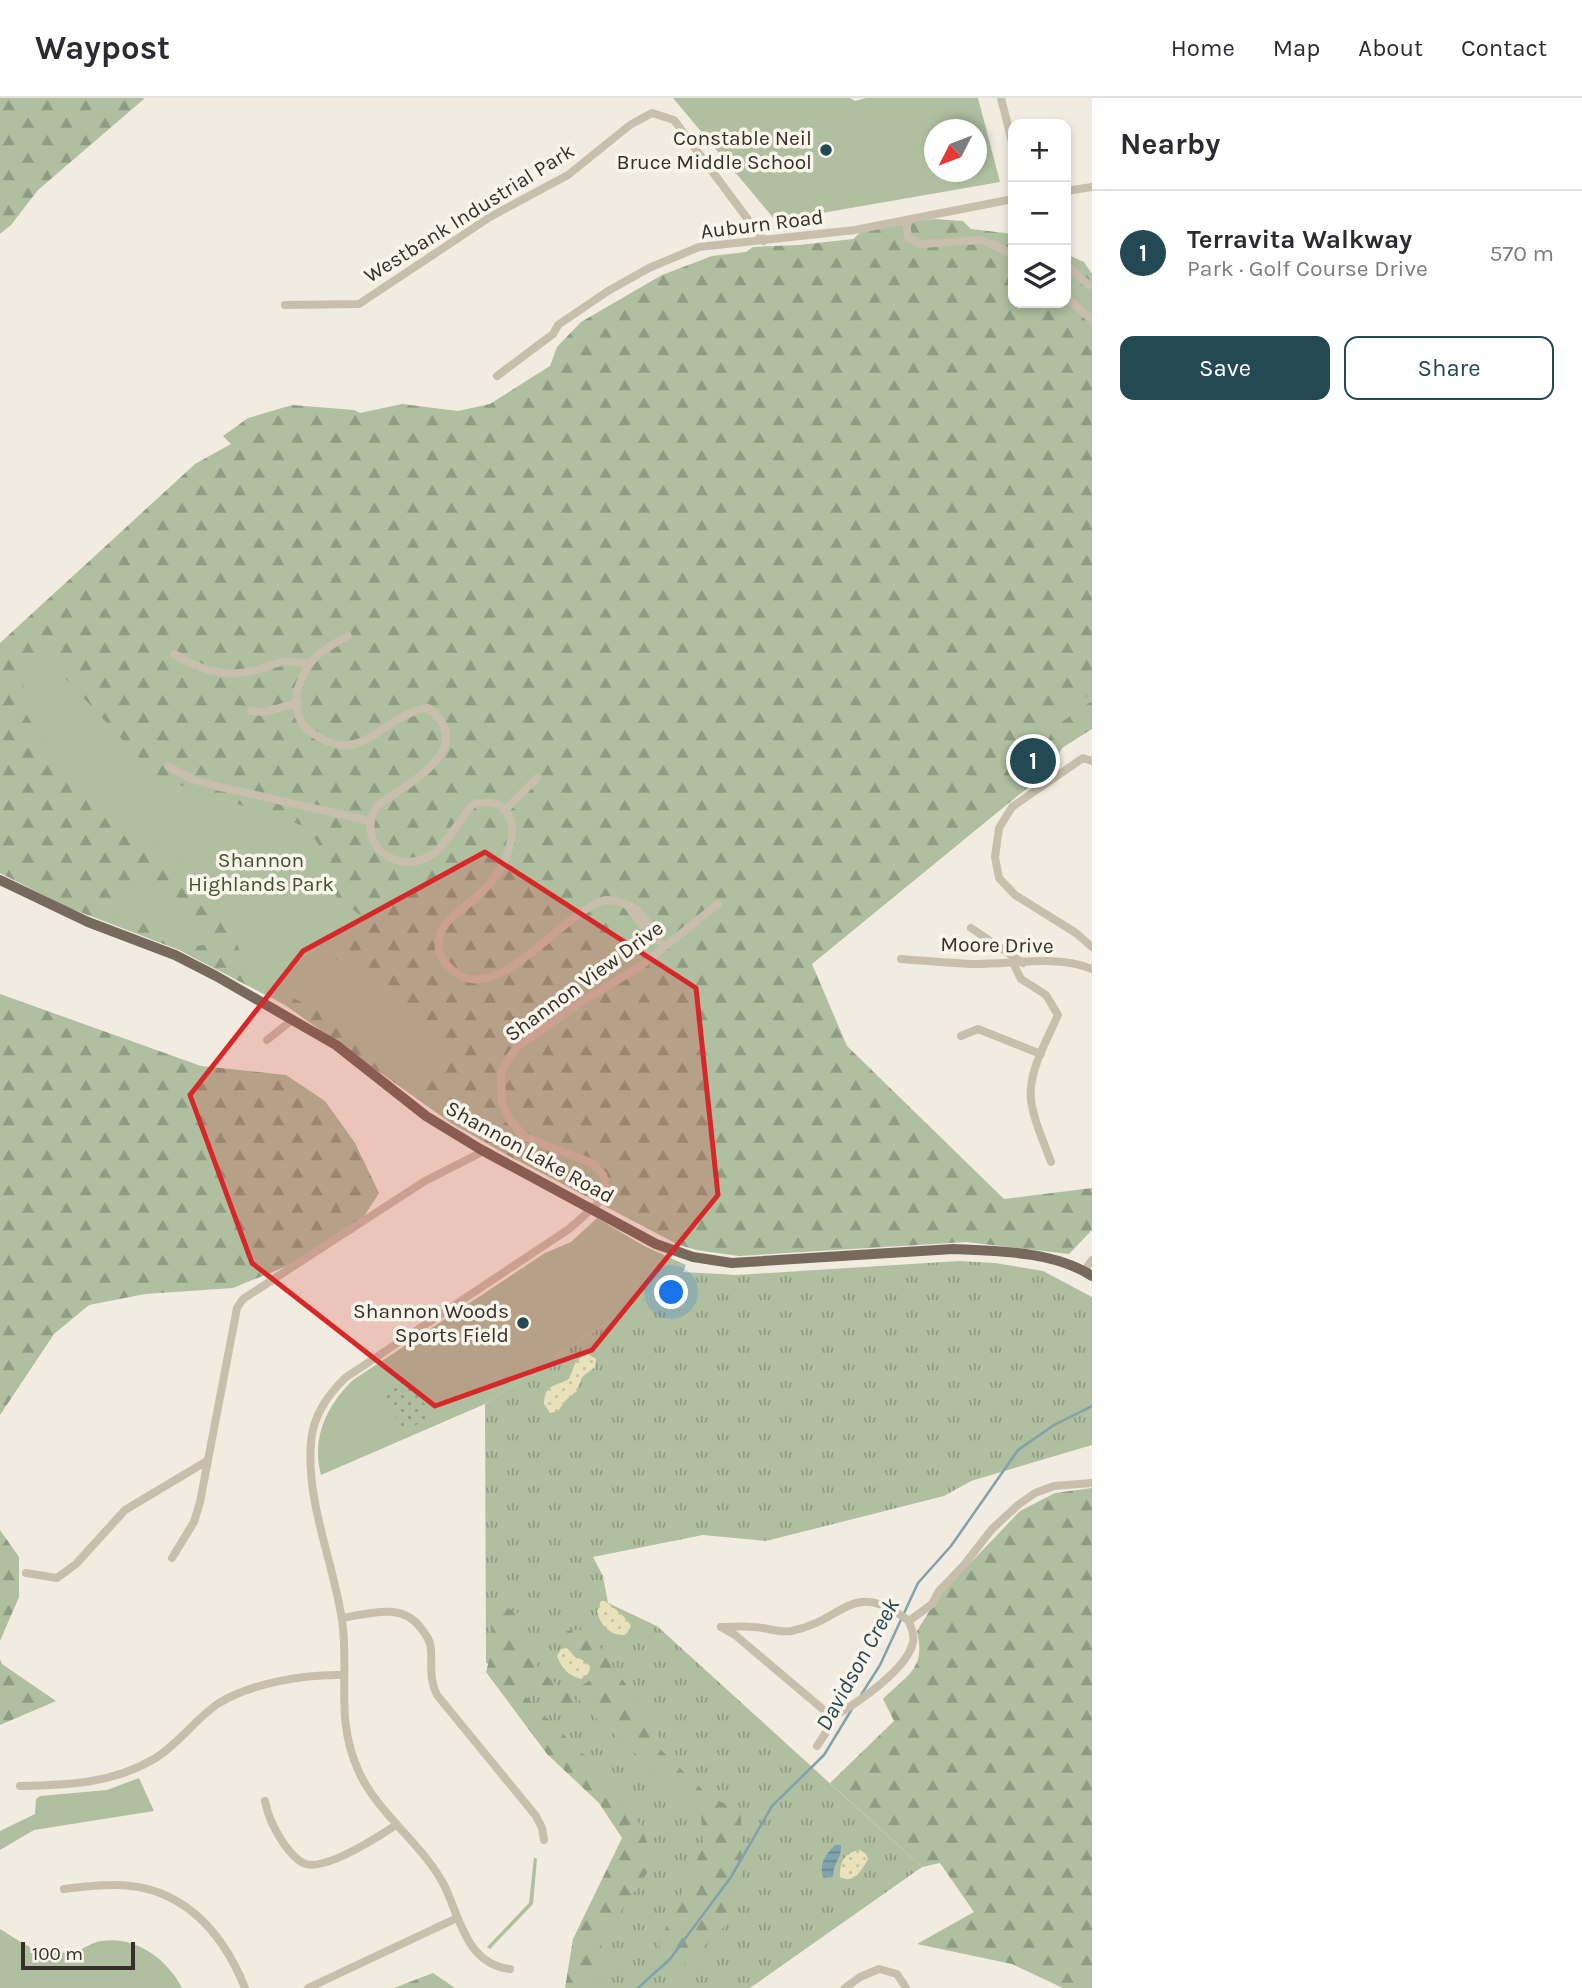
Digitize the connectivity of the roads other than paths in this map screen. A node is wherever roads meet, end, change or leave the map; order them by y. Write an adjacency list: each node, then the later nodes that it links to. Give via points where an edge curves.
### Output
1 (1001, 98): 2 (street)
2 (1008, 126)
3 (1092, 187): 4 (street)
4 (1071, 190)
5 (1008, 200): 6 (street, Auburn Road)
6 (906, 221): 7 (street, Auburn Road); 8 (street, via 908,238 921,244 982,240)
7 (764, 241): 12 (street, Westbank Industrial Park, via 674,120 652,113 568,174 490,217 359,304); 14 (street, Auburn Road, via 699,247 649,268 558,325 553,334)
8 (1008, 252)
9 (1071, 269): 10 (street)
10 (1092, 285)
11 (1071, 301): 13 (street)
12 (285, 305)
13 (1092, 320)
14 (497, 376)
15 (348, 636): 17 (street)
16 (174, 654): 17 (street, via 208,671 230,674 281,661)
17 (308, 664): 18 (street, via 296,696)
18 (298, 703): 19 (street); 24 (street, via 301,724 311,732 335,745 353,747 416,710 428,708 440,717 447,739 436,763 379,804)
19 (251, 711)
20 (1092, 761): 29 (street, via 1083,758 1012,807 999,828 995,857 999,878 1015,895)
21 (168, 766): 24 (street, via 216,786)
22 (537, 778): 23 (street)
23 (505, 810): 24 (street, via 486,802 473,804 436,851 410,862 386,856 370,835); 28 (street, via 512,828 501,870 444,925 439,937 438,950 451,969 465,979 480,981 499,974 604,900 635,909)
24 (370, 821)
25 (0, 880): 33 (main road, Shannon Lake Road, via 175,956)
26 (718, 904): 28 (street, Shannon View Drive)
27 (971, 928): 31 (street)
28 (664, 946): 39 (street, Shannon View Drive, via 517,1047 501,1074 502,1103 525,1136 592,1163 603,1175 604,1198)
29 (1092, 947)
30 (901, 960): 31 (street, Moore Drive)
31 (1018, 963): 32 (street, Moore Drive, via 1048,961); 36 (street, via 1021,979 1046,995 1058,1015)
32 (1092, 969)
33 (292, 1020): 35 (street); 37 (main road, Shannon Lake Road, via 336,1045 426,1116)
34 (961, 1036): 36 (street, via 978,1029)
35 (267, 1040)
36 (1041, 1054): 38 (street, via 1030,1088)
37 (484, 1151): 39 (main road, Shannon Lake Road); 42 (street, via 425,1181 243,1299 237,1308)
38 (1051, 1162)
39 (592, 1208): 41 (main road, Shannon Lake Road, via 656,1244 712,1261 953,1249 1044,1259); 46 (street, via 569,1229 345,1378 323,1404 311,1439 311,1482)
40 (1092, 1260): 41 (street)
41 (1088, 1273)
42 (206, 1461): 44 (street, via 194,1522); 45 (street, via 125,1510 76,1564 57,1578)
43 (1092, 1483): 47 (street, via 1054,1486 1018,1505 932,1604)
44 (172, 1558)
45 (26, 1573)
46 (342, 1618): 48 (street); 54 (street, via 394,1611 416,1622 432,1650 430,1674 437,1695 537,1816)
47 (909, 1621): 49 (street, via 913,1645 902,1662 872,1692); 49 (street, via 885,1605 865,1600 789,1631 721,1626)
48 (343, 1675): 51 (street, via 286,1679 238,1694 219,1704 156,1758 119,1774 93,1782); 53 (street, via 348,1745 359,1774)
49 (832, 1717): 50 (street)
50 (817, 1745)
51 (20, 1786)
52 (265, 1801): 53 (street, via 268,1818 286,1847 307,1864 336,1857)
53 (396, 1825): 56 (street, via 444,1885)
54 (544, 1840)
55 (64, 1889): 58 (street, via 136,1887 190,1908 225,1947)
56 (457, 1919): 57 (street, via 482,1957 496,1967); 59 (street)
57 (510, 1969)
58 (245, 1988)
59 (308, 1988)
60 (845, 1988): 61 (street, via 879,1969 897,1974)
61 (906, 1988)

